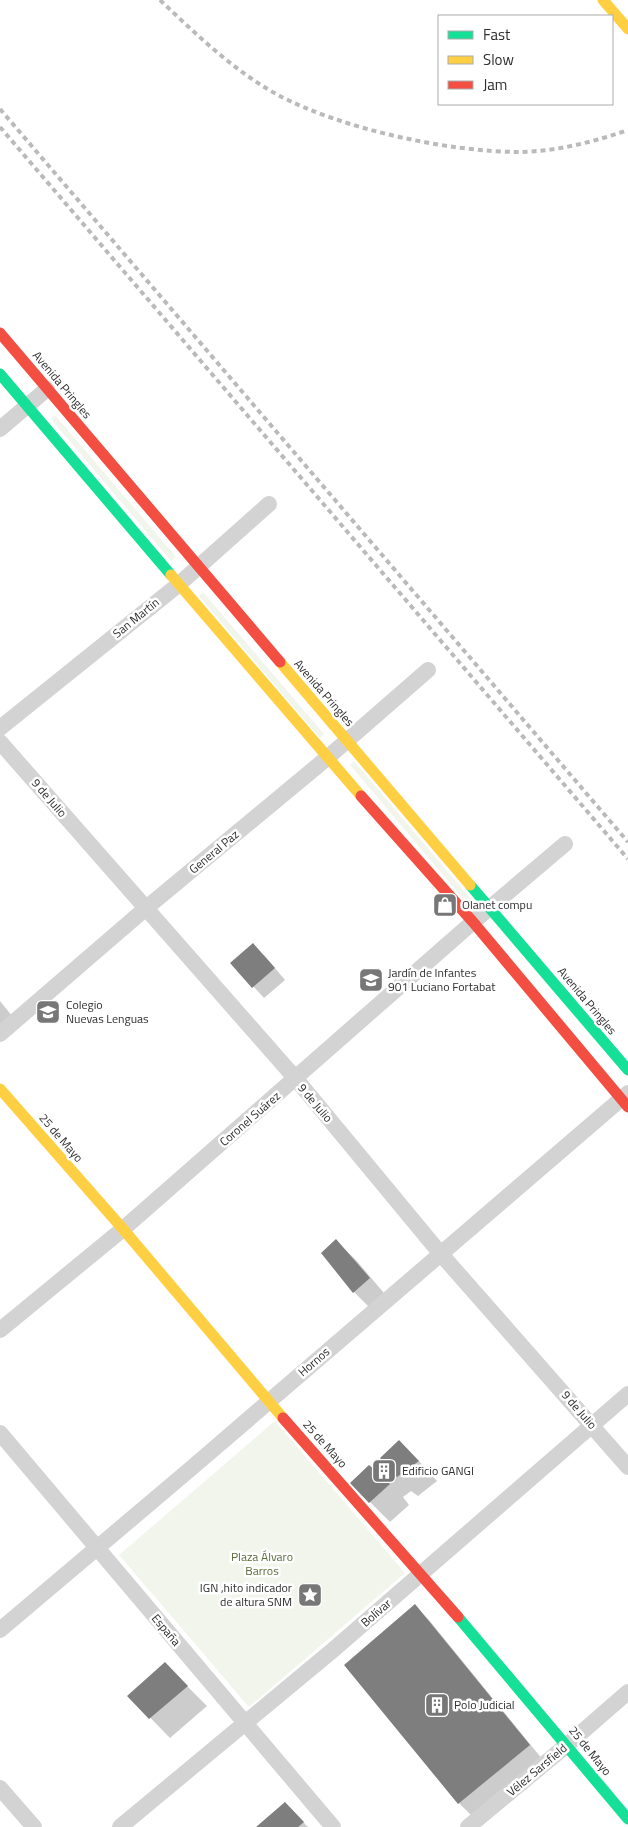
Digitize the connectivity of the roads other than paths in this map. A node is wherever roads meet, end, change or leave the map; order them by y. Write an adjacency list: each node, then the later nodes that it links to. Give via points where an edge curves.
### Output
1 (603, 0): 2 (main road)
2 (628, 29)
3 (0, 334): 5 (main road, Avenida Pringles)
4 (0, 374): 6 (main road)
5 (47, 389): 6 (street); 9 (main road, Avenida Pringles)
6 (27, 406): 7 (street); 10 (main road)
7 (0, 429)
8 (269, 504): 9 (street, San Martín)
9 (198, 567): 10 (street, San Martín); 13 (main road, Avenida Pringles)
10 (178, 584): 12 (street, San Martín); 15 (main road)
11 (428, 670): 13 (street, General Paz)
12 (0, 728)
13 (346, 740): 15 (street, General Paz); 17 (main road, Avenida Pringles)
14 (0, 742): 18 (street, 9 de Julio)
15 (327, 758): 18 (street, General Paz); 19 (main road)
16 (565, 844): 17 (street, Coronel Suárez)
17 (490, 907): 19 (street, Coronel Suárez); 21 (main road, Avenida Pringles)
18 (145, 909): 20 (street, General Paz); 22 (street, 9 de Julio)
19 (473, 922): 22 (street, Coronel Suárez); 24 (main road)
20 (0, 1034)
21 (628, 1070)
22 (296, 1079): 25 (street, Coronel Suárez); 26 (street, 9 de Julio)
23 (0, 1089): 25 (main road, 25 de Mayo)
24 (626, 1100): 26 (street, Hornos)
25 (123, 1230): 27 (street, Coronel Suárez); 29 (main road, 25 de Mayo)
26 (440, 1253): 29 (street, Hornos); 30 (street, 9 de Julio)
27 (0, 1330)
28 (628, 1394): 30 (street, Bolívar)
29 (269, 1402): 33 (street, Hornos); 34 (main road, 25 de Mayo)
30 (592, 1424): 32 (street, 9 de Julio); 34 (street, Bolívar)
31 (0, 1433): 33 (street, España)
32 (628, 1467)
33 (96, 1548): 35 (street, Hornos); 37 (street, España)
34 (421, 1574): 37 (street, Bolívar); 38 (main road, 25 de Mayo)
35 (0, 1630)
36 (628, 1692): 38 (street, Vélez Sarsfield)
37 (244, 1722): 42 (street, Bolívar); 43 (street, España)
38 (567, 1745): 40 (main road, 25 de Mayo); 44 (street, Vélez Sarsfield)
39 (0, 1788): 41 (street)
40 (628, 1819)
41 (34, 1827)
42 (120, 1827)
43 (332, 1827)
44 (468, 1827)

